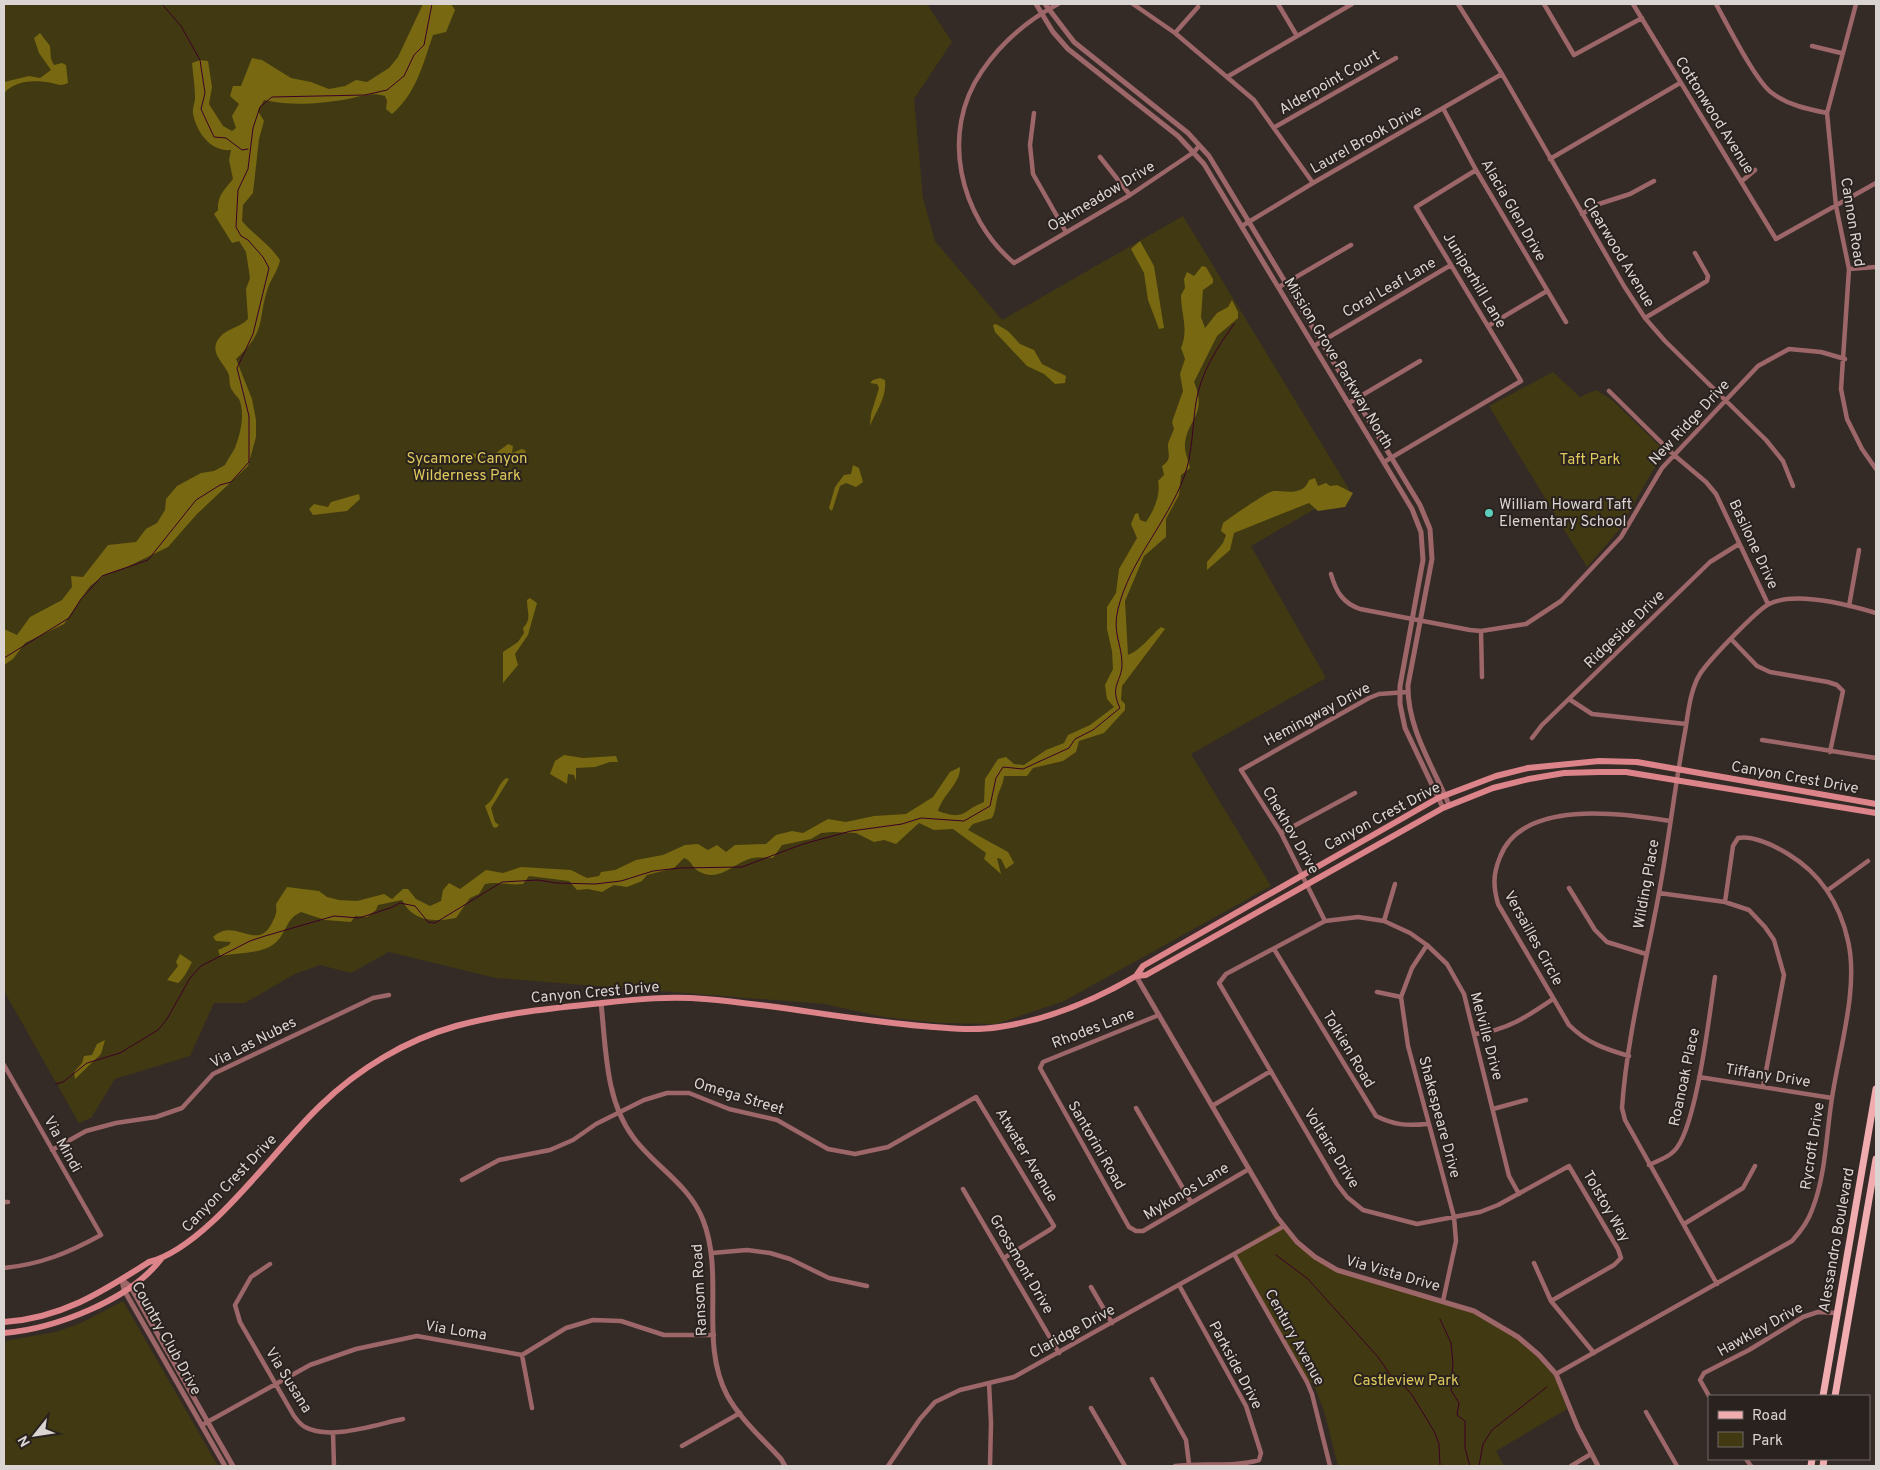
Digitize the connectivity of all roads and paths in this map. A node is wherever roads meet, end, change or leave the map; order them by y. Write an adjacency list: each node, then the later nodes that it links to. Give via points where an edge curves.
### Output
1 (1036, 4): 14 (street, Mission Grove Parkway North)
2 (1045, 4): 13 (street, Mission Grove Parkway North)
3 (1058, 4): 13 (street)
4 (1133, 4): 16 (street)
5 (1278, 4): 17 (street)
6 (1352, 4): 17 (street)
7 (1458, 4): 21 (street, Clearwood Avenue)
8 (1544, 4): 15 (street, via 1574,55)
9 (1633, 4): 15 (street, Cottonwood Avenue)
10 (1716, 4): 26 (street, via 1770,93 1801,108)
11 (1856, 4): 19 (street, Cannon Road)
12 (1198, 6): 16 (street)
13 (1049, 9): 14 (street); 28 (street, Mission Grove Parkway North, via 1074,42 1188,132)
14 (1042, 14): 29 (street, Mission Grove Parkway North, via 1059,40 1078,58); 43 (street, Oakmeadow Drive, via 1008,38 981,72 965,107 959,140 960,170 968,200 983,229 996,248 1014,263)
15 (1642, 18): 23 (street, Cottonwood Avenue)
16 (1174, 33): 22 (street)
17 (1297, 36): 22 (street)
18 (1812, 46): 19 (street)
19 (1841, 54): 26 (street, Cannon Road)
20 (1396, 58): 27 (street, Alderpoint Court)
21 (1502, 74): 24 (street, Laurel Brook Drive); 31 (street, Clearwood Avenue)
22 (1227, 78): 27 (street, via 1254,100)
23 (1680, 83): 31 (street); 35 (street, Cottonwood Avenue)
24 (1444, 110): 32 (street, Alacia Glen Drive); 36 (street, Laurel Brook Drive)
25 (1034, 112): 43 (street, via 1030,146 1033,174)
26 (1827, 113): 39 (street, Cannon Road)
27 (1275, 127): 36 (street)
28 (1198, 146): 29 (street, Oakmeadow Drive); 41 (street, Mission Grove Parkway North, via 1216,166)
29 (1194, 152): 38 (street, Oakmeadow Drive); 42 (street, Mission Grove Parkway North)
30 (1100, 157): 38 (street)
31 (1550, 159): 40 (street, Clearwood Avenue)
32 (1476, 170): 46 (street, Juniperhill Lane, via 1416,206); 51 (street, Alacia Glen Drive)
33 (1755, 170): 35 (street)
34 (1654, 181): 40 (street)
35 (1742, 181): 39 (street, Cottonwood Avenue, via 1776,239)
36 (1313, 183): 41 (street, Laurel Brook Drive)
37 (1876, 183): 39 (street)
38 (1130, 195): 43 (street, Oakmeadow Drive)
39 (1836, 206): 48 (street, Cannon Road)
40 (1582, 214): 52 (street, Clearwood Avenue)
41 (1250, 222): 42 (street, Laurel Brook Drive); 49 (street, Mission Grove Parkway North)
42 (1242, 226): 50 (street, Mission Grove Parkway North)
43 (1066, 232)
44 (1351, 245): 49 (street)
45 (1695, 253): 52 (street, via 1708,281)
46 (1451, 265): 54 (street, Juniperhill Lane); 55 (street, Coral Leaf Lane)
47 (1876, 267): 48 (street)
48 (1849, 269): 57 (street, Cannon Road)
49 (1286, 282): 50 (street); 55 (street, Mission Grove Parkway North)
50 (1279, 287): 56 (street, Mission Grove Parkway North)
51 (1547, 291): 53 (street, Alacia Glen Drive); 54 (street)
52 (1645, 318): 61 (street, Clearwood Avenue)
53 (1566, 322)
54 (1488, 326): 64 (street, Juniperhill Lane, via 1520,381)
55 (1321, 341): 56 (street, Coral Leaf Lane); 60 (street, Mission Grove Parkway North)
56 (1314, 346): 62 (street, Mission Grove Parkway North)
57 (1844, 359): 61 (street, New Ridge Drive, via 1820,352 1789,349 1758,366); 66 (street, Cannon Road, via 1841,389 1847,419 1862,450)
58 (1420, 361): 60 (street)
59 (1609, 391): 63 (street, Basilone Drive)
60 (1356, 398): 62 (street); 64 (street, Mission Grove Parkway North)
61 (1726, 400): 63 (street, New Ridge Drive); 67 (street, Clearwood Avenue, via 1783,461)
62 (1349, 403): 65 (street, Mission Grove Parkway North)
63 (1674, 455): 68 (street, Basilone Drive, via 1716,494); 76 (street, New Ridge Drive, via 1653,482 1622,537 1561,601 1526,624)
64 (1391, 457): 65 (street); 75 (street, Mission Grove Parkway North, via 1420,505 1430,529 1432,560)
65 (1384, 462): 74 (street, Mission Grove Parkway North, via 1412,509 1421,532 1423,560)
66 (1876, 468)
67 (1793, 486)
68 (1739, 544): 71 (street, Basilone Drive); 81 (street, Ridgeside Drive, via 1710,562)
69 (1860, 550): 72 (street)
70 (1331, 574): 74 (street, New Ridge Drive, via 1340,596 1351,606)
71 (1768, 604): 72 (street, via 1788,598); 77 (street, Wilding Place)
72 (1849, 606): 73 (street)
73 (1876, 613)
74 (1412, 621): 75 (street, New Ridge Drive); 79 (street, Mission Grove Parkway North)
75 (1420, 622): 76 (street, New Ridge Drive); 80 (street, Mission Grove Parkway North)
76 (1481, 631): 78 (street)
77 (1732, 640): 82 (street, Wilding Place, via 1700,674); 85 (street, via 1757,666 1770,672 1828,682 1843,691)
78 (1482, 677)
79 (1401, 692): 80 (street, Hemingway Drive); 88 (street, Hemingway Drive, via 1369,698); 91 (street, Mission Grove Parkway North, via 1405,728)
80 (1408, 692): 91 (street, Mission Grove Parkway North, via 1413,724)
81 (1569, 700): 82 (street, via 1592,714); 83 (street, Ridgeside Drive)
82 (1686, 724): 87 (street, Wilding Place)
83 (1532, 738)
84 (1762, 740): 85 (street)
85 (1830, 752): 86 (street)
86 (1876, 758)
87 (1678, 768): 89 (street, Wilding Place); 91 (main road, Canyon Crest Drive, via 1599,761 1528,768); 92 (main road, Canyon Crest Drive)
88 (1241, 770): 96 (street, Chekhov Drive)
89 (1676, 781): 93 (main road, Canyon Crest Drive, via 1626,772 1564,773 1493,788); 94 (main road, Canyon Crest Drive); 95 (street, Wilding Place)
90 (1355, 793): 96 (street)
91 (1441, 796): 93 (street, Mission Grove Parkway North); 98 (main road, Canyon Crest Drive)
92 (1876, 804)
93 (1446, 807): 99 (main road, Canyon Crest Drive)
94 (1876, 813)
95 (1670, 821): 103 (street, Wilding Place); 116 (street, Versailles Circle, via 1596,814 1549,818 1523,827 1505,845 1494,873 1493,887 1498,904)
96 (1281, 833): 98 (street, Chekhov Drive)
97 (1868, 861): 102 (street)
98 (1302, 874): 99 (street, Chekhov Drive); 110 (main road, Canyon Crest Drive, via 1142,966)
99 (1308, 884): 105 (street, Chekhov Drive); 110 (main road, Canyon Crest Drive, via 1146,975)
100 (1395, 884): 106 (street)
101 (1569, 888): 109 (street, via 1595,930 1607,942)
102 (1828, 890): 104 (street, Rycroft Drive, via 1807,868 1782,850 1746,837 1738,838 1733,846); 128 (street, Rycroft Drive, via 1845,927 1852,970)
103 (1659, 893): 104 (street); 109 (street, Wilding Place)
104 (1725, 902): 125 (street, via 1749,910 1766,926 1774,940 1784,975)
105 (1325, 921): 106 (street, Melville Drive, via 1358,917); 108 (street, Melville Drive)
106 (1384, 921): 107 (street, Melville Drive)
107 (1428, 945): 115 (street, Shakespeare Drive, via 1412,968); 119 (street, Melville Drive, via 1439,954 1456,978)
108 (1274, 949): 112 (street, Melville Drive, via 1226,974); 134 (street, Tolkien Road, via 1376,1116 1391,1124)
109 (1646, 954): 120 (street, Wilding Place)
110 (1136, 976): 117 (main road, Canyon Crest Drive, via 1065,1012 996,1028 896,1024 705,999 646,997); 118 (street, Via Vista Drive)
111 (1715, 977): 124 (street, Roanoak Place)
112 (1219, 983): 123 (street, Voltaire Drive)
113 (1377, 992): 115 (street)
114 (389, 995): 135 (street, Via Las Nubes, via 373,998 213,1074 182,1108 156,1117 86,1131)
115 (1401, 997): 134 (street, Shakespeare Drive, via 1408,1046)
116 (1553, 999): 119 (street, via 1515,1024 1491,1033); 120 (street, Versailles Circle, via 1580,1036 1596,1046)
117 (601, 1003): 133 (street, Ransom Road, via 611,1088); 152 (main road, Canyon Crest Drive, via 535,1010 455,1026 397,1049 341,1087 218,1216 187,1244)
118 (1159, 1015): 122 (street, Rhodes Lane, via 1048,1059); 130 (street, Via Vista Drive)
119 (1475, 1034): 132 (street, Melville Drive)
120 (1629, 1056): 137 (street, Wilding Place, via 1622,1108 1625,1120)
121 (4, 1065): 135 (street, Via Mindi)
122 (1040, 1068): 148 (street, Santorini Road, via 1130,1227)
123 (1271, 1071): 130 (street); 145 (street, Voltaire Drive, via 1347,1197 1364,1210 1417,1224)
124 (1699, 1077): 125 (street, Tiffany Drive); 137 (street, Roanoak Place, via 1686,1132 1674,1152)
125 (1763, 1087): 128 (street, Tiffany Drive)
126 (1876, 1089): 164 (main road, Alessandro Boulevard)
127 (976, 1097): 133 (street, Omega Street, via 888,1147 859,1154 828,1149 781,1121 728,1109 689,1093 660,1094); 151 (street, Atwater Avenue, via 1054,1227)
128 (1832, 1098): 157 (street, Rycroft Drive, via 1818,1191 1804,1227 1792,1241)
129 (1526, 1100): 132 (street)
130 (1212, 1106): 140 (street, Via Vista Drive)
131 (1136, 1108): 144 (street)
132 (1493, 1109): 143 (street, Melville Drive, via 1509,1176)
133 (619, 1113): 141 (street, Omega Street, via 550,1150 499,1160); 149 (street, Ransom Road, via 636,1141 689,1195 704,1222)
134 (1427, 1124): 145 (street, Shakespeare Drive)
135 (52, 1150): 155 (street, Via Mindi, via 101,1235 47,1261)
136 (1876, 1159): 178 (main road, Alessandro Boulevard)
137 (1650, 1165): 146 (street, Wilding Place)
138 (1569, 1166): 143 (street, Voltaire Drive); 163 (street, Tolstoy Way, via 1621,1258)
139 (1755, 1166): 146 (street, via 1743,1188)
140 (1248, 1169): 144 (street, Mykonos Lane); 147 (street, Via Vista Drive)
141 (462, 1180)
142 (964, 1189): 151 (street, Grossmont Drive)
143 (1519, 1194): 145 (street, Voltaire Drive, via 1480,1212)
144 (1191, 1202): 148 (street, Mykonos Lane, via 1143,1231)
145 (1454, 1217): 162 (street, Shakespeare Drive, via 1456,1241)
146 (1684, 1224): 157 (street, Wilding Place)
147 (1284, 1226): 150 (street, Claridge Drive); 162 (street, Via Vista Drive, via 1315,1257 1337,1270)
148 (1136, 1231)
149 (712, 1253): 159 (street, via 747,1250 770,1253 834,1280); 168 (street, Ransom Road)
150 (1234, 1254): 158 (street, Claridge Drive); 198 (street, Century Avenue, via 1307,1382)
151 (1004, 1258): 169 (street, Grossmont Drive)
152 (161, 1259): 156 (main road, Canyon Crest Drive, via 149,1262); 161 (main road, Canyon Crest Drive, via 151,1272)
153 (1534, 1263): 163 (street)
154 (270, 1264): 175 (street, Via Susana, via 251,1277 235,1305 240,1322)
155 (4, 1268)
156 (122, 1280): 161 (street, Country Club Drive); 165 (main road, Canyon Crest Drive, via 77,1305)
157 (1717, 1284): 170 (street, Rycroft Drive)
158 (1178, 1285): 166 (street, Claridge Drive); 189 (street, Parkside Drive, via 1246,1406 1261,1453 1259,1460 1245,1464)
159 (867, 1286)
160 (1091, 1287): 166 (street)
161 (127, 1288): 167 (main road, Canyon Crest Drive, via 79,1315 37,1328); 184 (street, Country Club Drive); 185 (street, Country Club Drive)
162 (1443, 1301): 172 (street, Via Vista Drive, via 1474,1311 1518,1337)
163 (1551, 1301): 170 (street)
164 (1837, 1313): 176 (street, Hawkley Drive, via 1818,1312 1803,1316 1749,1350 1704,1373 1700,1380); 177 (main road, Alessandro Boulevard)
165 (4, 1322)
166 (1112, 1324): 169 (street, Claridge Drive)
167 (4, 1333)
168 (714, 1335): 171 (street, via 664,1335 621,1321 593,1320 566,1328); 182 (street, Ransom Road, via 716,1363 727,1395)
169 (1059, 1352): 174 (street, Claridge Drive, via 1014,1377)
170 (1594, 1353): 172 (street, Rycroft Drive)
171 (522, 1355): 175 (street, Via Loma, via 417,1336 356,1349 310,1365); 179 (street)
172 (1556, 1374): 188 (street, Via Vista Drive)
173 (1152, 1379): 189 (street, via 1186,1440)
174 (989, 1383): 194 (street, Claridge Drive, via 960,1390 935,1402); 195 (street)
175 (275, 1384): 184 (street, Via Loma); 186 (street, Via Susana, via 294,1416 305,1427)
176 (1708, 1395)
177 (1823, 1395)
178 (1835, 1395)
179 (532, 1408)
180 (1091, 1408): 196 (street)
181 (1646, 1412): 201 (street)
182 (740, 1413): 187 (street); 193 (street, Ransom Road)
183 (403, 1419): 186 (street, Via Susana)
184 (208, 1422): 185 (street, Via Loma); 191 (street, Country Club Drive)
185 (202, 1426): 190 (street, Country Club Drive)
186 (333, 1433): 192 (street)
187 (682, 1446)
188 (1591, 1454): 199 (street); 200 (street, Via Vista Drive)
189 (1189, 1464): 197 (street)
190 (225, 1466)
191 (233, 1466)
192 (334, 1466)
193 (785, 1466)
194 (888, 1466)
195 (990, 1466)
196 (1125, 1466)
197 (1175, 1466)
198 (1330, 1466)
199 (1571, 1466)
200 (1598, 1466)
201 (1677, 1466)

